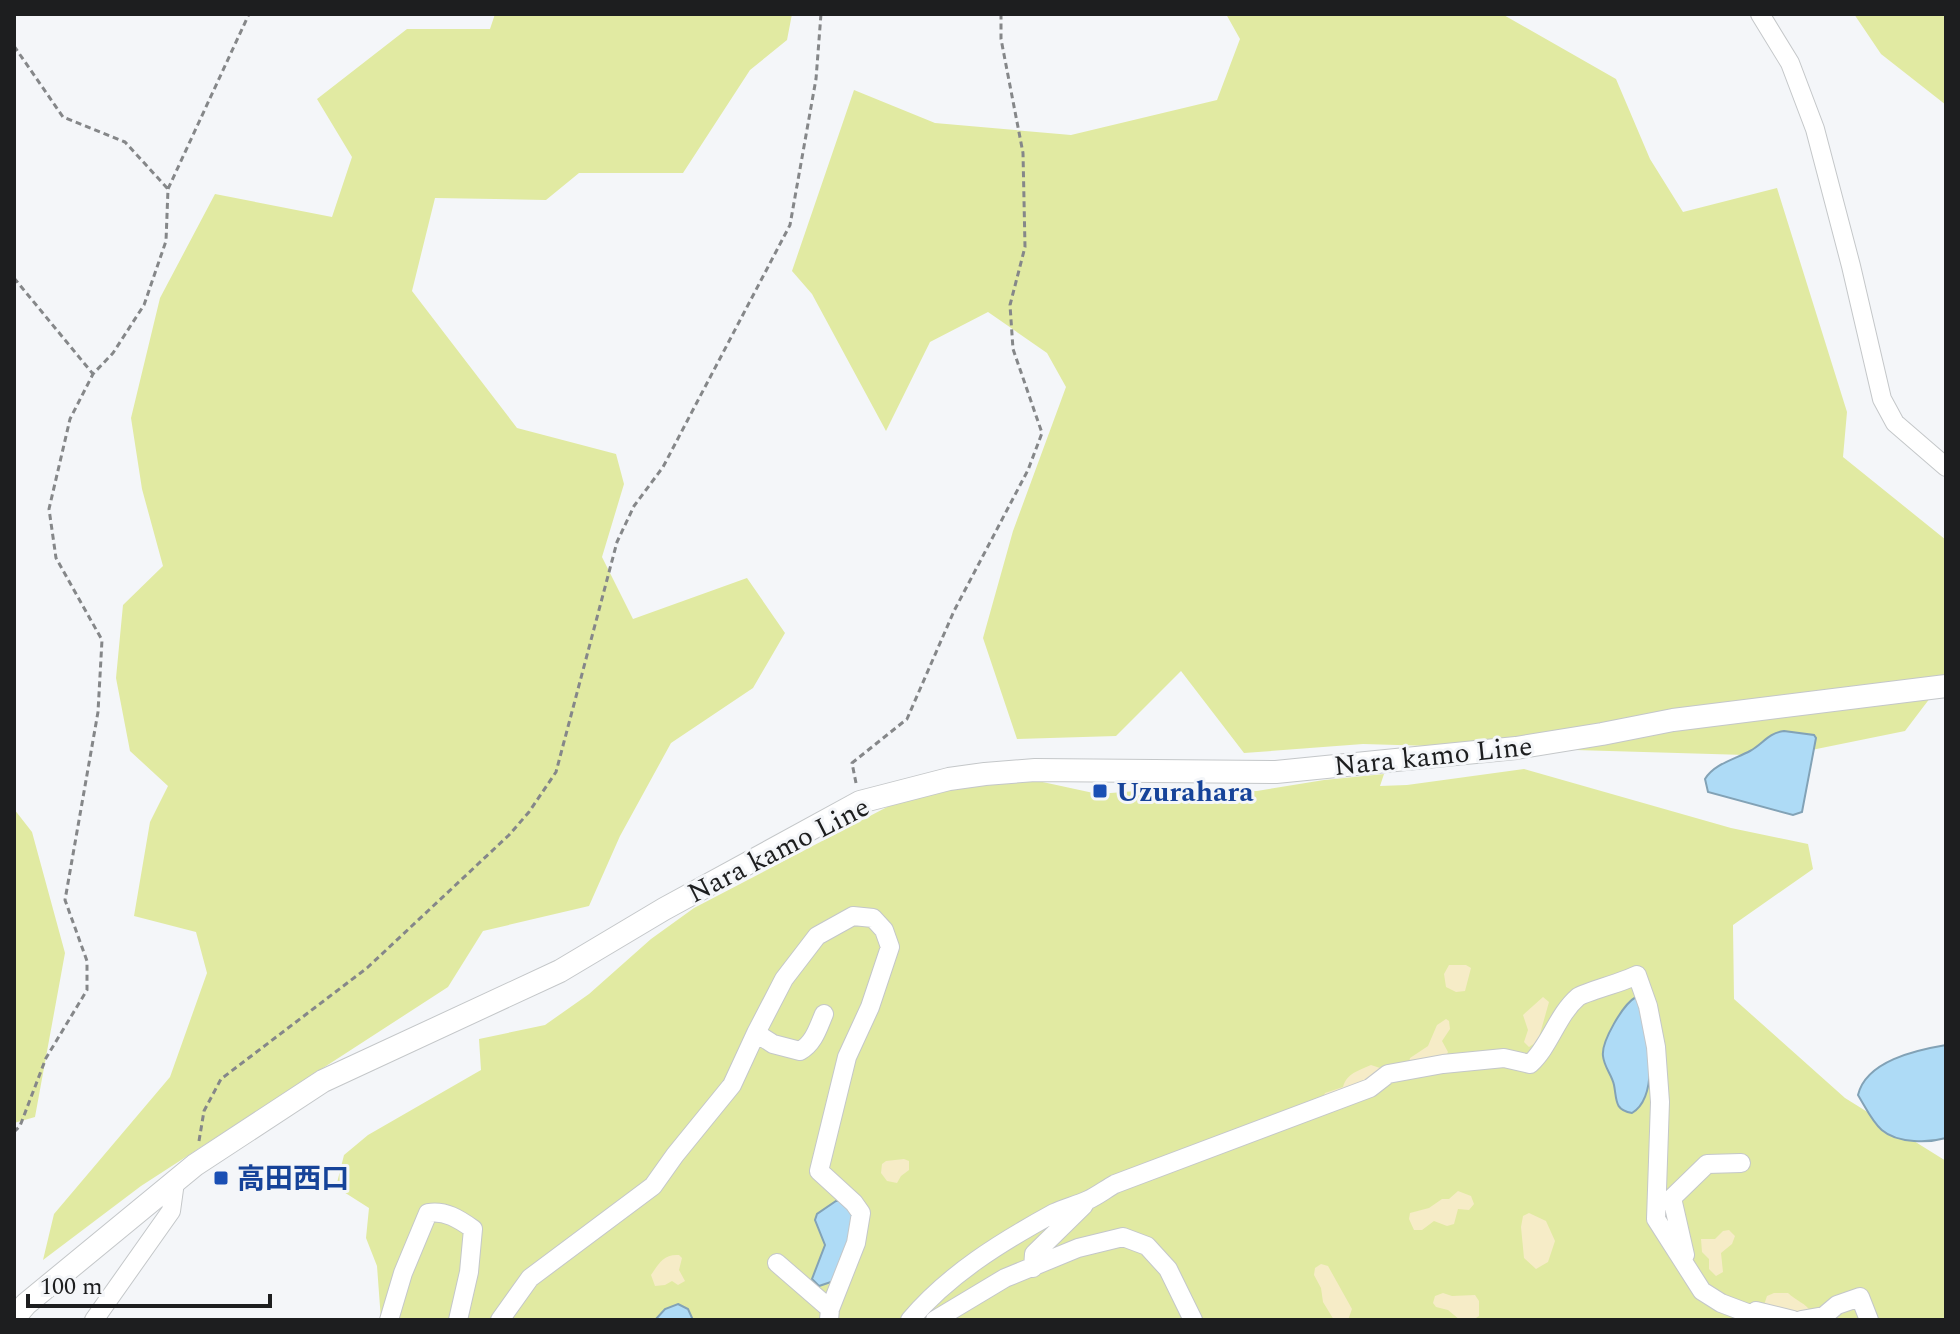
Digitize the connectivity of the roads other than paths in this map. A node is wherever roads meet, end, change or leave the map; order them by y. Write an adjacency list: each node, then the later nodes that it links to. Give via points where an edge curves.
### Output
1 (1760, 14): 2 (street, via 1790,63 1815,129 1882,399 1895,423)
2 (1946, 467)
3 (1946, 686): 7 (main road, Nara kamo Line, via 1673,720 1501,749 1276,772 985,774 860,802 560,971 323,1081)
4 (824, 1014): 5 (street, via 808,1047 800,1051)
5 (756, 1033): 13 (street, via 784,979 817,936 853,916 873,918 884,930 890,947 847,1057 819,1171 861,1213 856,1243); 18 (street, via 732,1085 653,1186 530,1278)
6 (1741, 1163): 23 (street, via 1707,1164 1672,1198 1683,1250 1714,1291 1732,1302)
7 (175, 1182): 14 (main road, Nara kamo Line); 15 (street, via 171,1211)
8 (1089, 1200): 10 (street, via 1034,1254); 11 (street, via 1057,1211 970,1263); 22 (street, via 1115,1184 1370,1088 1388,1074 1474,1060 1504,1058 1530,1064 1580,995 1637,975 1656,1047 1656,1219 1702,1291)
9 (777, 1263): 13 (street)
10 (1033, 1268): 12 (street); 21 (street, via 1078,1248 1123,1237 1147,1246 1168,1269)
11 (958, 1277): 12 (street); 19 (street)
12 (992, 1285): 20 (street)
13 (830, 1314)
14 (14, 1318)
15 (94, 1320)
16 (389, 1320): 17 (street, via 428,1213 436,1212 473,1229)
17 (458, 1320)
18 (500, 1320)
19 (910, 1320)
20 (935, 1320)
21 (1193, 1320)
22 (1766, 1320)
23 (1793, 1320)
24 (1801, 1320): 25 (street, via 1824,1316 1860,1297)
25 (1869, 1320)

